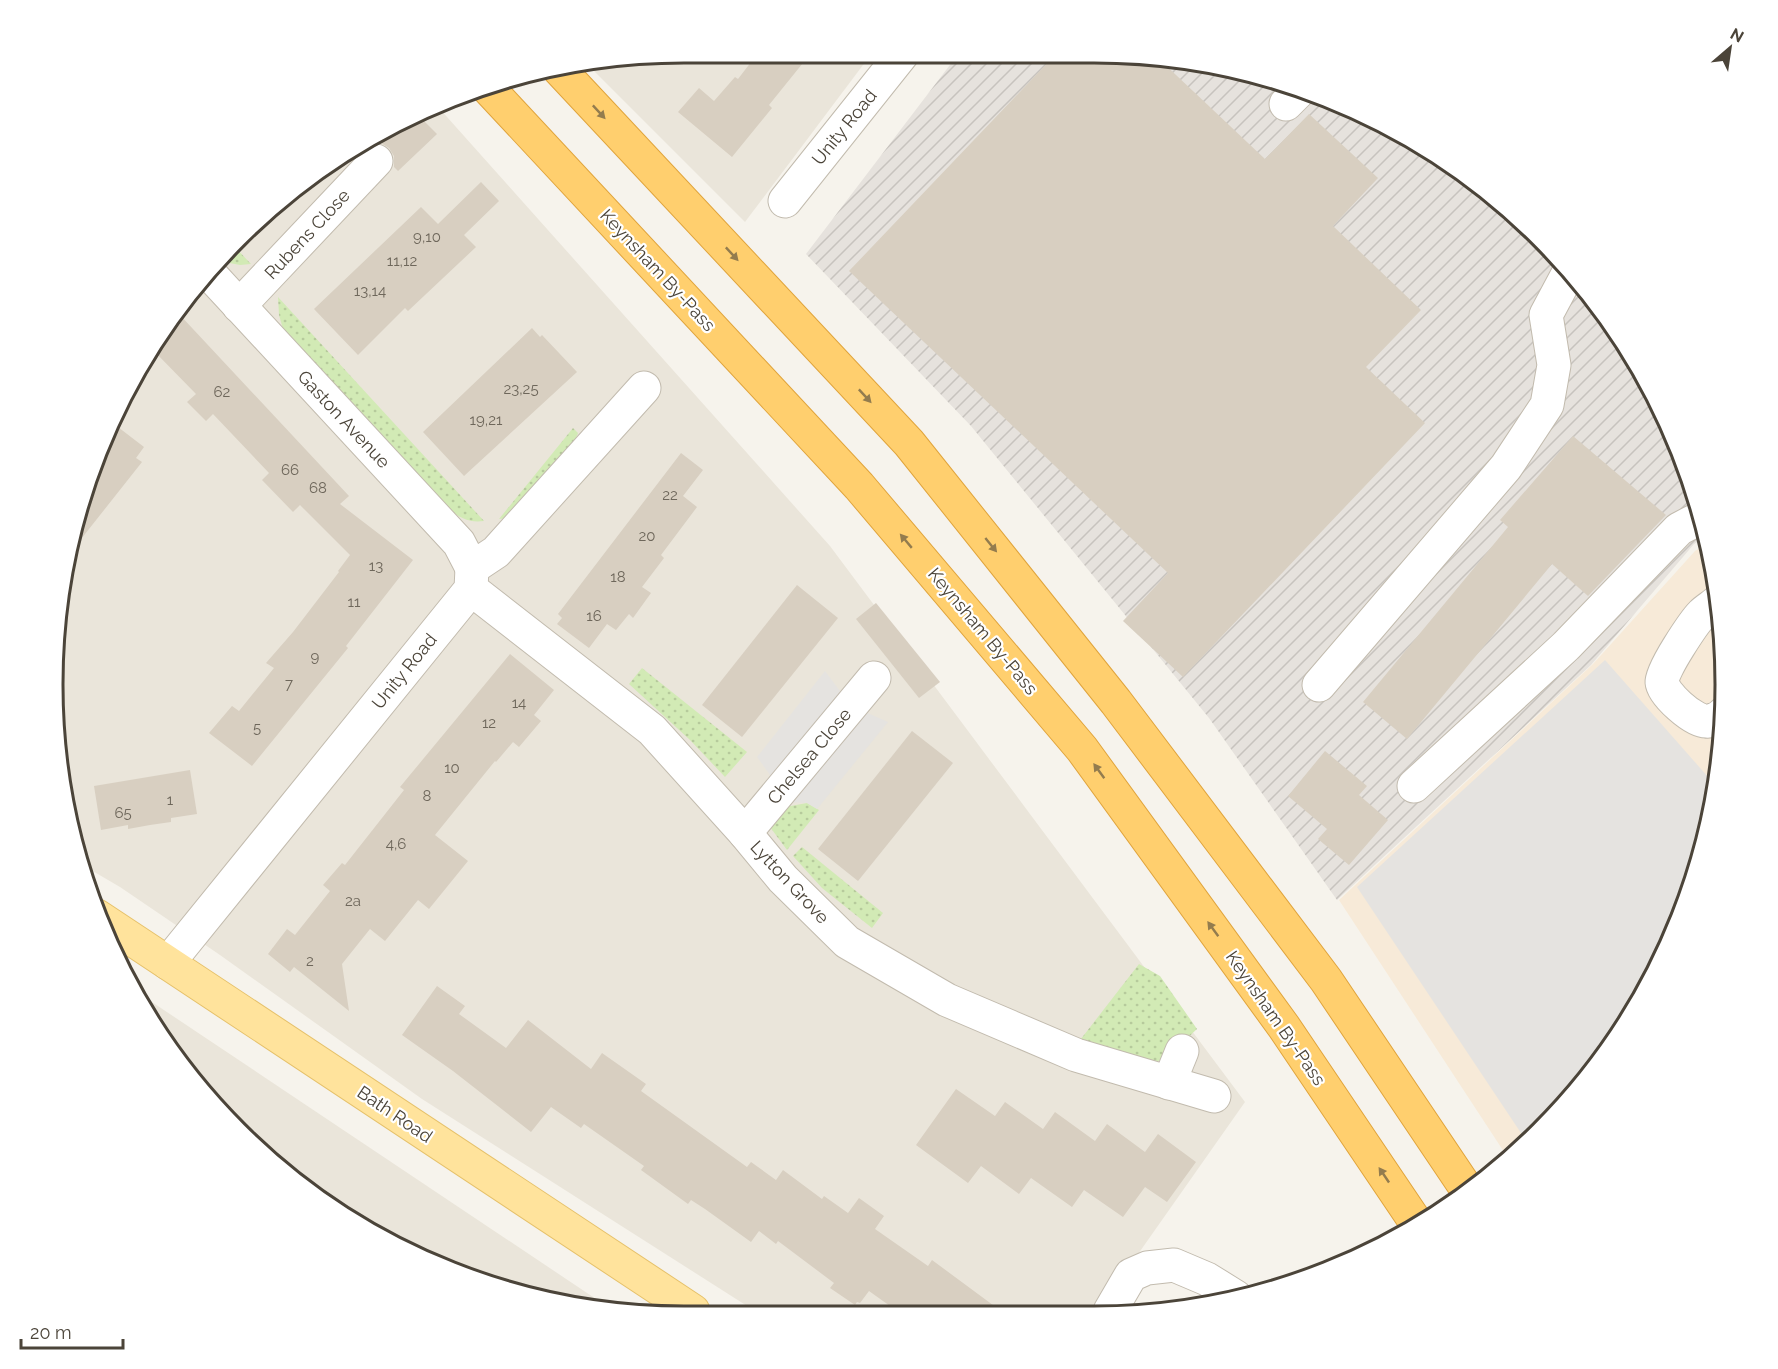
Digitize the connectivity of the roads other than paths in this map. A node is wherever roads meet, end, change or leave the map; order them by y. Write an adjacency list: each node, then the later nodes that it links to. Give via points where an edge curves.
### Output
1 (895, 63): 5 (street, Unity Road)
2 (564, 75): 23 (highway, one-way to 23, via 909,443 1116,702 1326,980)
3 (493, 93): 24 (highway, Keynsham By-Pass, one-way to 3, via 1284,1027 1082,749 860,486)
4 (376, 161): 8 (street, Rubens Close)
5 (785, 201)
6 (214, 278): 8 (street, Gaston Avenue)
7 (1565, 280): 14 (street, via 1546,315 1554,365 1547,405 1506,467)
8 (239, 306): 11 (street, Gaston Avenue, via 459,543)
9 (644, 388): 11 (street, Unity Road)
10 (1693, 522): 16 (street, via 1679,529 1566,646)
11 (471, 578): 17 (street, Lytton Grove, via 652,730); 19 (street, Unity Road)
12 (1710, 607): 15 (street, via 1664,671 1662,683 1667,695 1694,717)
13 (874, 678): 17 (street, Chelsea Close)
14 (1319, 685)
15 (1714, 719)
16 (1414, 786)
17 (745, 833): 21 (street, Lytton Grove, via 783,879 847,942 947,1000 1076,1055)
18 (112, 926): 19 (main road, Bath Road)
19 (168, 963): 26 (main road, Bath Road)
20 (1182, 1051): 21 (street)
21 (1169, 1083): 22 (street, Lytton Grove)
22 (1214, 1096)
23 (1463, 1184)
24 (1413, 1218)
25 (1227, 1291): 27 (street, via 1174,1265 1147,1268 1131,1275)
26 (685, 1306)
27 (1113, 1306)

